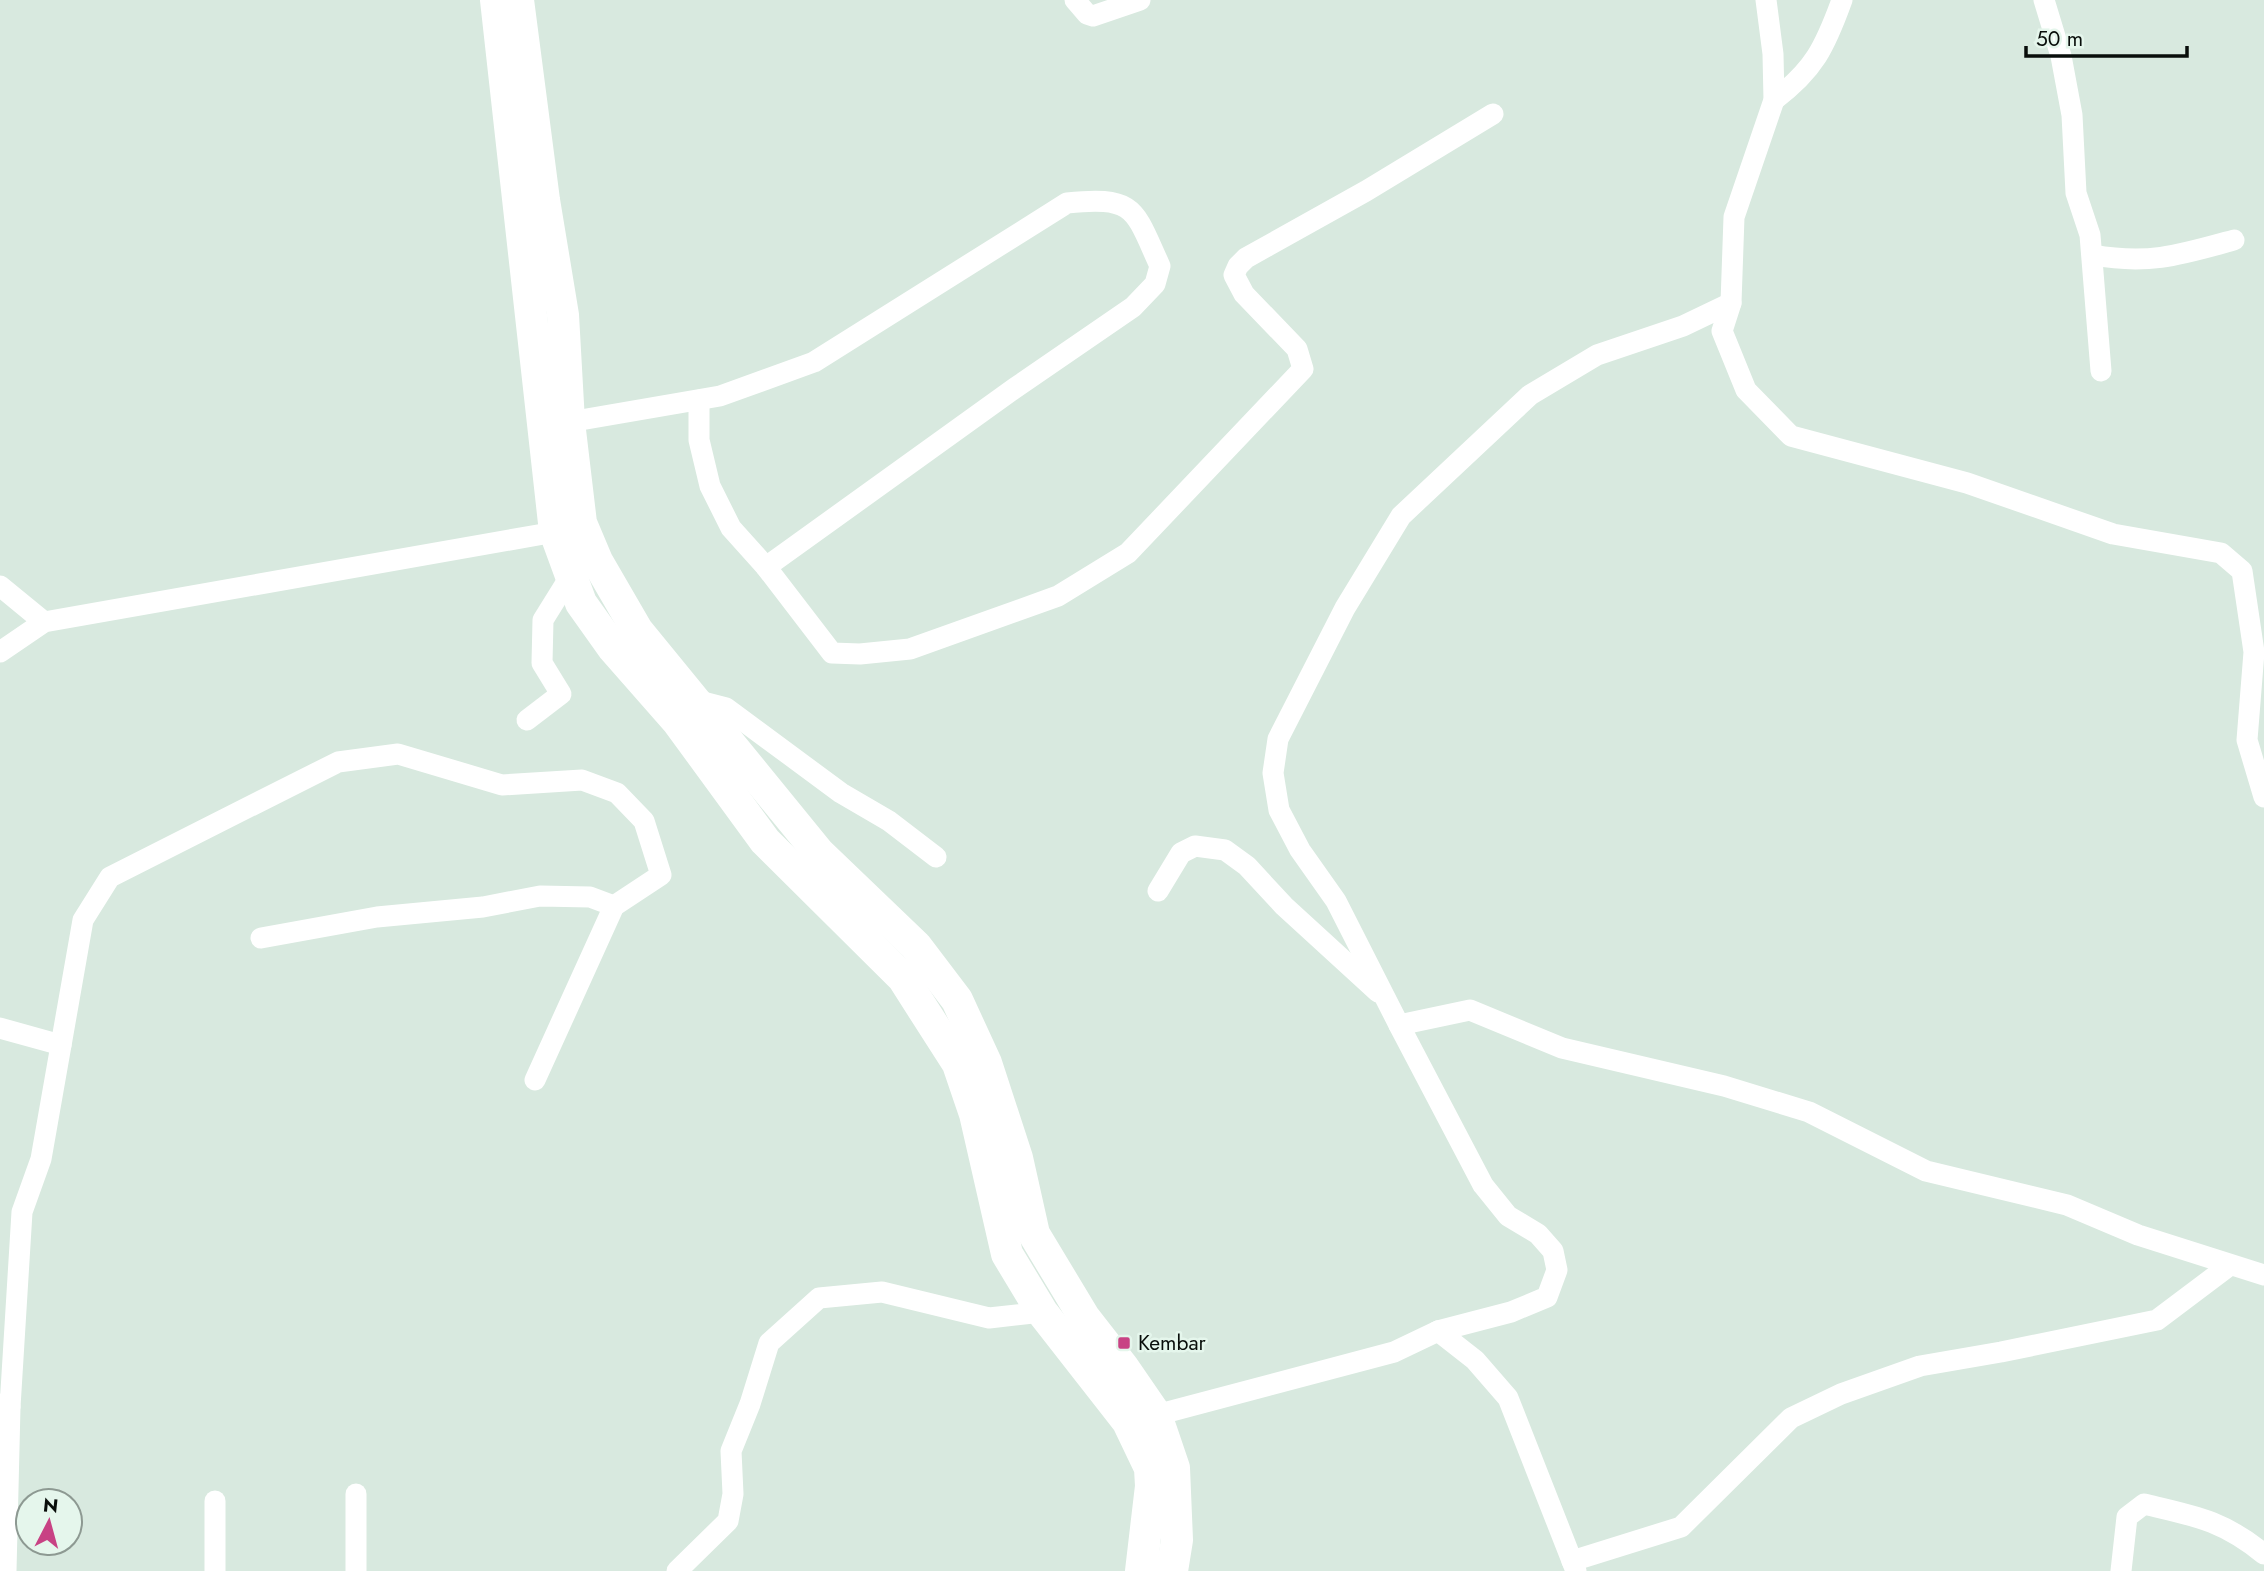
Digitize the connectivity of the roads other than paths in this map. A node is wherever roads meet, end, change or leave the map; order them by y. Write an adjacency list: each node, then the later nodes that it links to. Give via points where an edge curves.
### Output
1 (496, 0): 16 (highway)
2 (518, 0): 15 (highway, via 563,315)
3 (1074, 0): 4 (street, via 1093,16)
4 (1140, 0)
5 (1766, 0): 8 (street)
6 (1842, 0): 8 (street, via 1808,71)
7 (2044, 0): 11 (street, via 2061,56 2072,115 2076,192)
8 (1774, 100): 12 (street, via 1734,217)
9 (1493, 114): 17 (street, via 1238,265 1234,275 1244,294 1297,349 1303,369 1128,553 1058,596 910,649 860,654 832,653)
10 (2234, 240): 11 (street, via 2155,260)
11 (2093, 255): 13 (street)
12 (1731, 303): 24 (street, via 1722,331 1746,390 1791,436 1967,483 2113,534 2221,553 2242,571 2254,652 2247,740); 29 (street, via 1683,326 1597,355 1530,395 1401,516 1300,694 1278,739 1273,773 1279,810 1336,901)
13 (2101, 371)
14 (699, 400): 15 (street); 17 (street, via 699,440 710,486 731,528); 17 (street, via 814,362 1067,203 1097,200 1130,209 1160,266 1155,284 1133,307)
15 (569, 422): 16 (highway)
16 (568, 527): 18 (highway); 20 (street); 22 (highway, via 597,561 637,630)
17 (766, 567)
18 (571, 575): 23 (street, via 543,620 542,663 561,694); 37 (highway, via 581,603 613,648 678,722 765,841 903,978 958,1064 975,1114 1007,1254)
19 (0, 586): 20 (street)
20 (44, 622): 21 (street)
21 (0, 652)
22 (695, 700): 25 (street, via 726,708); 40 (highway, via 819,853 916,946 957,1000 986,1063 1017,1158 1034,1234 1084,1317 1123,1367)
23 (527, 720)
24 (2264, 797)
25 (936, 857)
26 (1158, 891): 29 (street, via 1181,853 1195,846 1225,850 1248,866 1283,906)
27 (614, 906): 28 (street, via 590,897 540,896); 32 (street, via 661,875 644,821 617,793 582,780 502,785 398,754 338,762 110,877 83,920); 33 (street)
28 (261, 938)
29 (1387, 1000): 30 (street)
30 (1399, 1025): 35 (street, via 1470,1010 1562,1048 1724,1086 1809,1112 1926,1171 2067,1205 2138,1235); 38 (street, via 1483,1185 1508,1216 1538,1234 1553,1251 1557,1270 1547,1297)
31 (0, 1028): 32 (street)
32 (61, 1045): 34 (street, via 41,1160)
33 (536, 1080)
34 (10, 1231): 39 (street)
35 (2230, 1265): 36 (street); 44 (street, via 2157,1320 1920,1366 1841,1394 1791,1418 1681,1527)
36 (2262, 1272)
37 (1042, 1312): 40 (highway); 48 (street, via 989,1318 882,1292 818,1298 769,1343 731,1451 733,1494 728,1521)
38 (1438, 1332): 40 (street, via 1394,1352); 44 (street, via 1475,1360 1508,1398)
39 (5, 1406): 45 (street)
40 (1142, 1419): 49 (highway, via 1151,1486); 50 (highway, via 1174,1468 1177,1540)
41 (356, 1494): 47 (street)
42 (215, 1501): 46 (street)
43 (2264, 1554): 51 (street, via 2206,1518 2144,1504 2127,1517)
44 (1574, 1566)
45 (6, 1571)
46 (215, 1571)
47 (356, 1571)
48 (677, 1571)
49 (1141, 1571)
50 (1172, 1571)
51 (2121, 1571)

